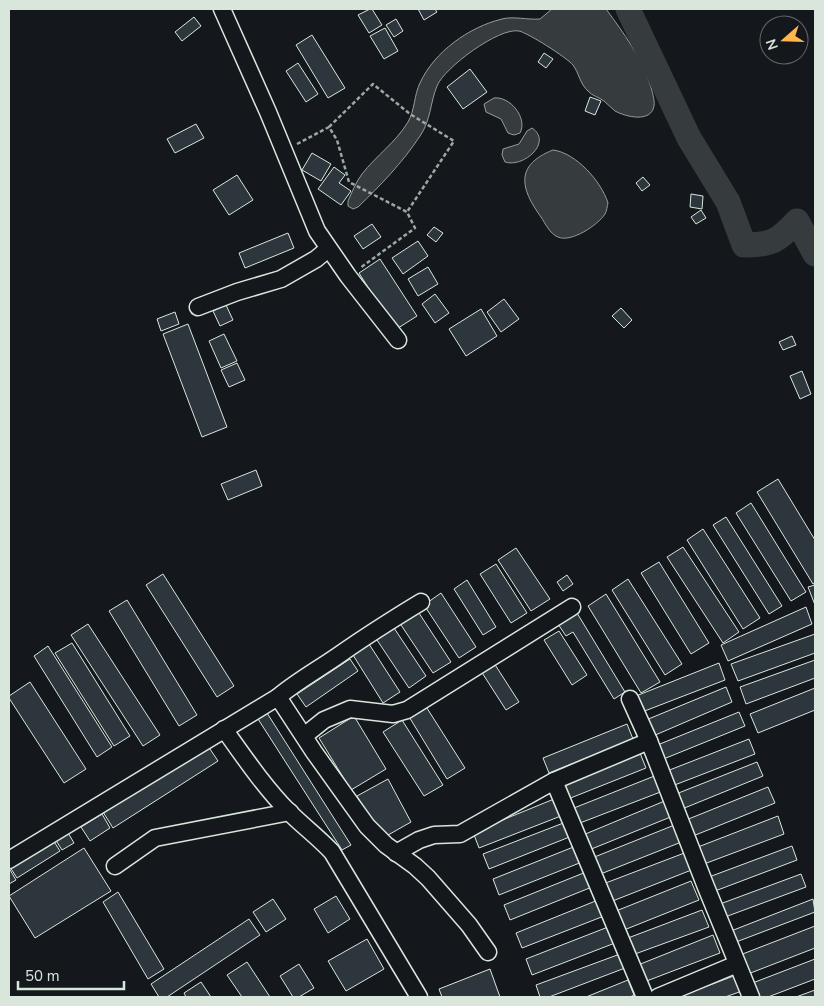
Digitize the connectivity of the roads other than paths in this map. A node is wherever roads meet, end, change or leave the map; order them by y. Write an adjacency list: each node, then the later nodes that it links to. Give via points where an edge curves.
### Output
1 (222, 9): 2 (street, via 317,231)
2 (328, 249): 3 (street, via 281,279); 4 (street)
3 (198, 307)
4 (398, 340)
5 (421, 602): 7 (street)
6 (572, 607): 10 (street, via 407,710 392,714 350,709 324,720)
7 (278, 696): 9 (street); 10 (street)
8 (630, 699): 11 (street)
9 (224, 729): 13 (street); 15 (street)
10 (304, 736): 14 (street, via 367,826)
11 (649, 741): 12 (street); 18 (street)
12 (554, 781): 14 (street, via 460,834 434,835); 20 (street)
13 (290, 812): 16 (street, via 155,838); 19 (street, via 332,852)
14 (396, 853): 17 (street, via 428,878)
15 (9, 860)
16 (115, 866)
17 (488, 952)
18 (737, 964): 21 (street); 22 (street)
19 (419, 997)
20 (645, 997)
21 (658, 997)
22 (752, 997)

